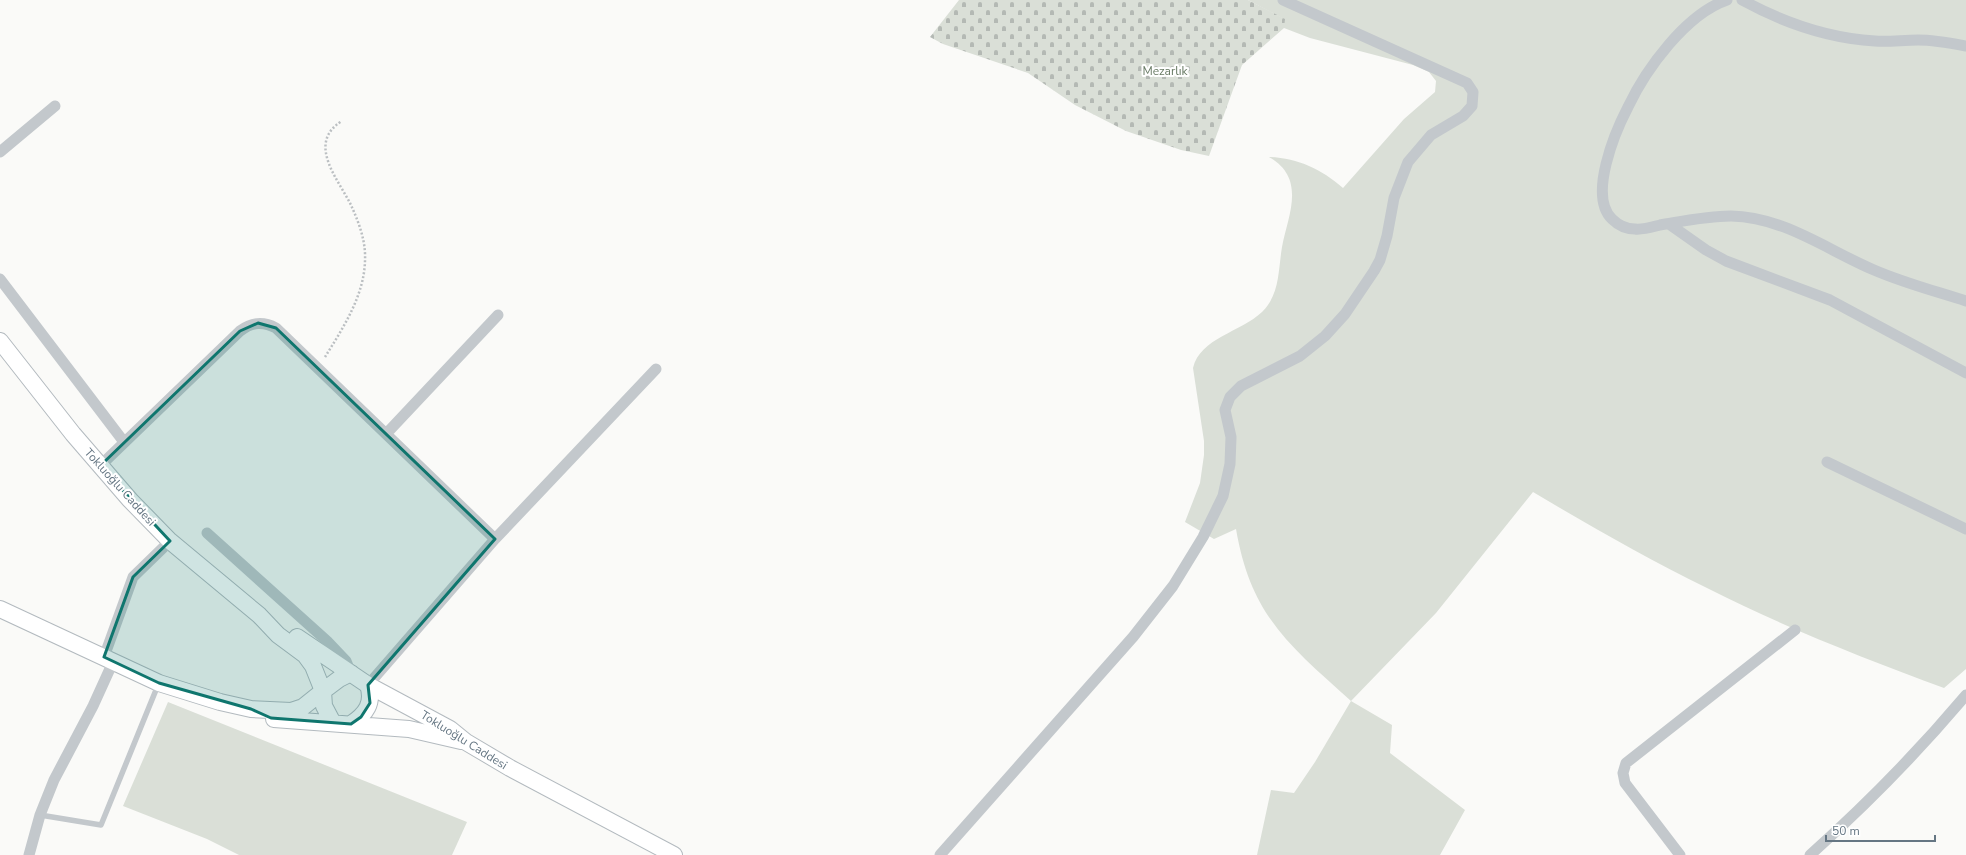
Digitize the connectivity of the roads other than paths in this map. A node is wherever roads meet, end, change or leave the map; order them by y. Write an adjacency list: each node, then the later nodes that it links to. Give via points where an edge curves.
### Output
1 (1283, 0): 38 (street, via 1467,84 1473,92 1472,106 1463,116 1431,135 1408,162 1394,198 1388,236 1380,260 1336,324 1300,356 1241,386 1230,397 1226,410 1231,437 1230,464 1223,496 1203,537 1172,586 1133,637)
2 (1726, 0): 7 (street, via 1701,14 1655,61 1631,99 1608,154 1602,200 1610,218 1622,226 1637,229)
3 (1742, 0): 4 (street, via 1797,26 1836,36 1876,41 1918,40)
4 (1966, 46)
5 (55, 106): 6 (street)
6 (0, 152)
7 (1669, 224): 9 (street, via 1731,216 1774,223 1809,237 1874,270); 13 (street, via 1726,261 1830,300)
8 (0, 280): 15 (street)
9 (1966, 301)
10 (498, 315): 14 (street)
11 (3, 349): 17 (street, Tokluoğlu Caddesi)
12 (656, 369): 20 (street)
13 (1966, 373)
14 (386, 434): 15 (street, via 276,328 264,323 251,324 240,331); 20 (street)
15 (124, 442): 17 (street)
16 (1827, 462): 18 (street)
17 (100, 466): 21 (street, Tokluoğlu Caddesi)
18 (1966, 529)
19 (207, 533): 26 (street, via 327,641 346,661)
20 (495, 539): 28 (street)
21 (170, 541): 23 (street, Tokluoğlu Caddesi); 25 (street, via 133,577)
22 (0, 609): 25 (street)
23 (259, 615): 26 (street, Tokluoğlu Caddesi, via 284,628); 29 (street, Tokluoğlu Caddesi, via 278,635 310,661)
24 (1796, 630): 39 (street, via 1626,763 1623,773 1625,783)
25 (109, 659): 27 (street); 35 (street, via 93,706 54,780)
26 (350, 673): 28 (street, Tokluoğlu Caddesi); 29 (street)
27 (159, 683): 31 (street); 35 (lane, via 101,825)
28 (368, 685): 33 (street, via 371,698 368,708); 34 (street, Tokluoğlu Caddesi, via 450,729)
29 (323, 691): 31 (street, via 297,709); 32 (street, via 324,706)
30 (1966, 695): 40 (street, via 1874,796)
31 (251, 709): 32 (street, via 271,718 298,722)
32 (333, 722): 33 (street)
33 (351, 724): 34 (street, via 409,729)
34 (466, 742): 37 (street, Tokluoğlu Caddesi)
35 (40, 815): 36 (street)
36 (29, 855)
37 (674, 855)
38 (940, 855)
39 (1680, 855)
40 (1810, 855)

